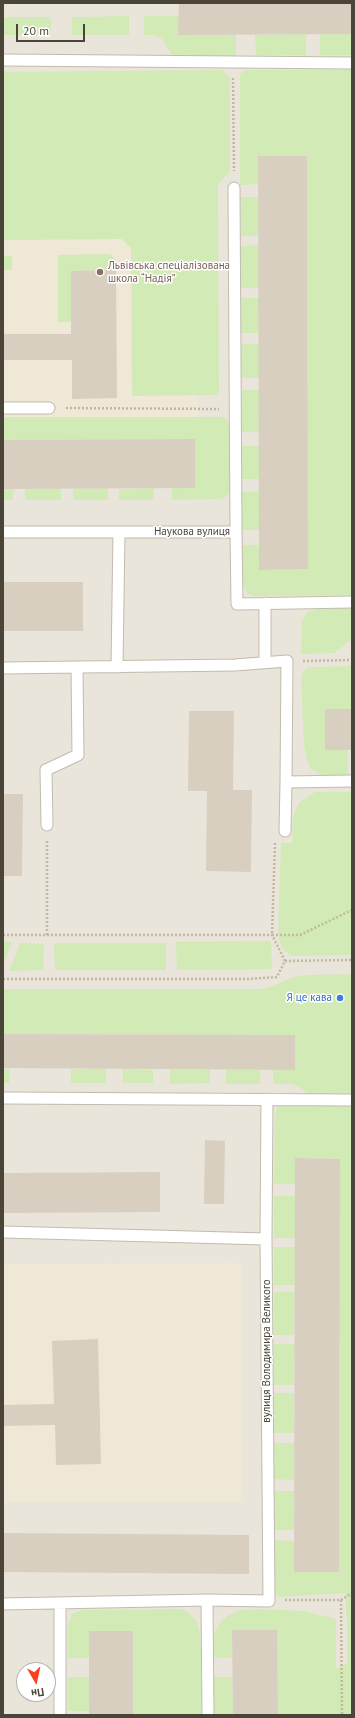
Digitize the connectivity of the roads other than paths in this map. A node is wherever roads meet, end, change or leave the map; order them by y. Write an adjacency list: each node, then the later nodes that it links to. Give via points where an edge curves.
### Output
1 (3, 60): 2 (lane)
2 (352, 63)
3 (234, 188): 8 (lane)
4 (3, 408): 5 (lane)
5 (49, 408)
6 (3, 532): 7 (lane, Наукова вулиця)
7 (119, 532): 8 (lane, Наукова вулиця); 12 (lane)
8 (236, 532): 10 (lane, Наукова вулиця, via 237,604)
9 (352, 602): 10 (lane, Наукова вулиця)
10 (265, 603): 11 (lane)
11 (265, 662): 12 (lane); 15 (lane, via 287,661)
12 (117, 667): 14 (lane)
13 (3, 668): 14 (lane)
14 (77, 668): 17 (lane, via 78,755 46,770)
15 (286, 782): 16 (lane); 18 (lane)
16 (352, 782)
17 (47, 825)
18 (285, 831)
19 (3, 1098): 20 (lane)
20 (267, 1099): 21 (lane); 23 (lane, вулиця Володимира Великого)
21 (352, 1100)
22 (3, 1232): 23 (lane)
23 (266, 1239): 24 (lane, вулиця Володимира Великого, via 269,1601)
24 (207, 1600): 25 (lane); 28 (lane)
25 (60, 1603): 26 (lane); 27 (lane)
26 (3, 1604)
27 (60, 1715)
28 (208, 1715)

